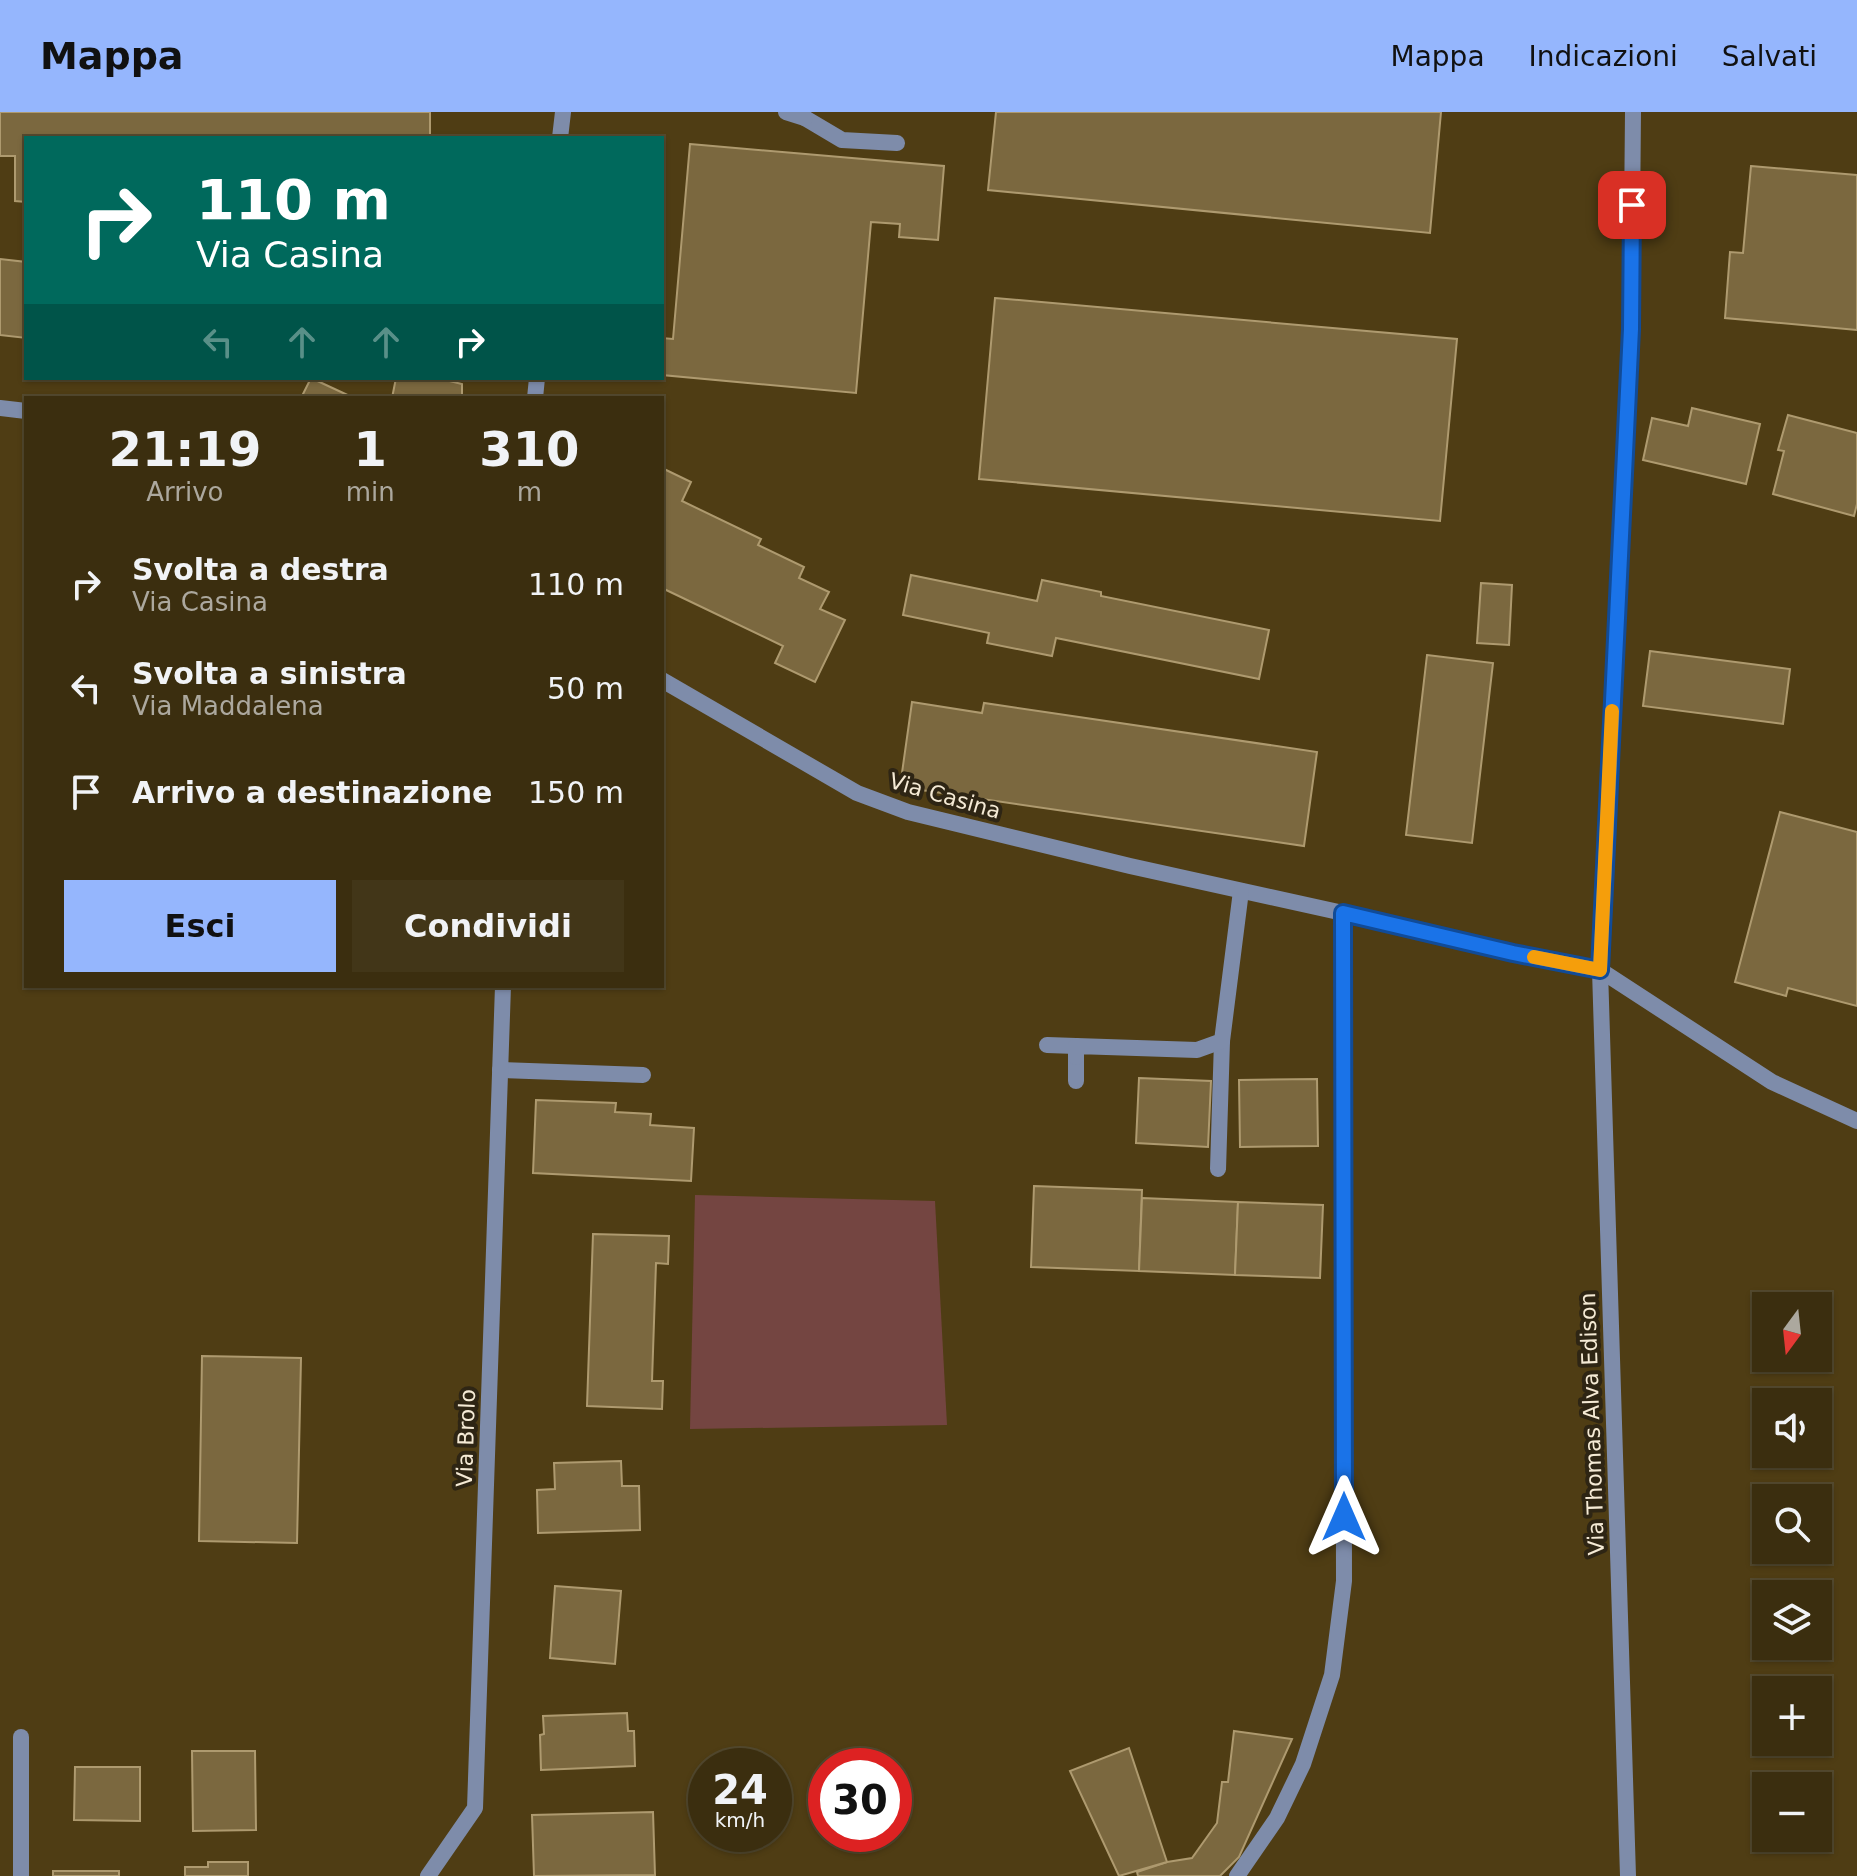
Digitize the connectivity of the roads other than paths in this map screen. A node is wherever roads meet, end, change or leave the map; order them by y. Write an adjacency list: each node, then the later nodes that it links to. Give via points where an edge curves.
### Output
1 (563, 112): 4 (street)
2 (786, 112): 5 (street, via 842,140)
3 (1633, 112): 11 (street, Via Thomas Alva Edison, via 1631,329)
4 (560, 136)
5 (897, 143)
6 (0, 408): 7 (street)
7 (24, 411)
8 (664, 681): 9 (street, Via Casina, via 857,793 908,812)
9 (1241, 891): 10 (street, Via Casina); 13 (street)
10 (1343, 913): 11 (street, Via Casina); 24 (street, via 1344,1581 1332,1675 1303,1764 1277,1818)
11 (1600, 970): 19 (street, via 1772,1082); 25 (street, Via Thomas Alva Edison)
12 (503, 988): 16 (street, Via Brolo)
13 (1222, 1041): 15 (street, via 1197,1050); 20 (street)
14 (1047, 1045): 15 (street)
15 (1076, 1052): 18 (street)
16 (500, 1070): 17 (street); 23 (street, Via Brolo, via 475,1808)
17 (643, 1075)
18 (1076, 1081)
19 (1857, 1121)
20 (1218, 1169)
21 (21, 1737): 22 (street)
22 (21, 1876)
23 (428, 1876)
24 (1237, 1876)
25 (1628, 1876)

